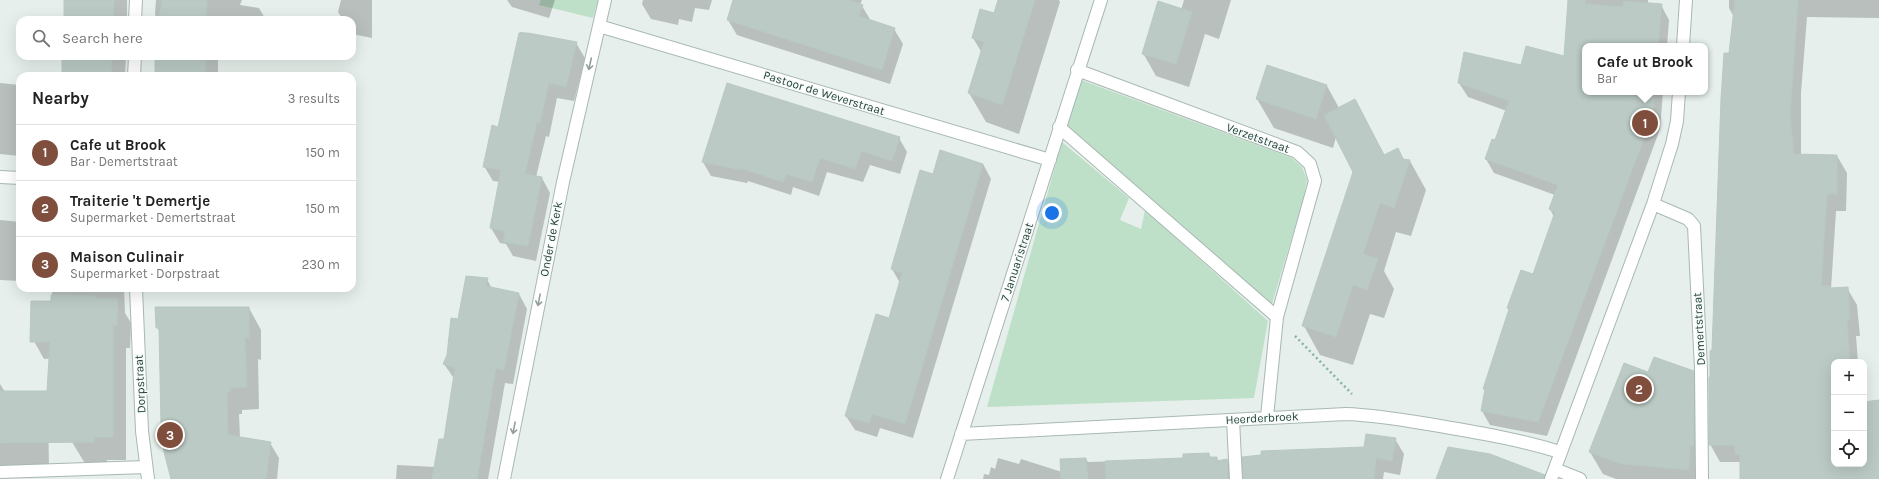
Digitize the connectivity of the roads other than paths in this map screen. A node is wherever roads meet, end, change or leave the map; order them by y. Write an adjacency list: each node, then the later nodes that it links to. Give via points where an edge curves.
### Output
1 (136, 0): 5 (street)
2 (605, 0): 6 (street, Onder de Kerk)
3 (1101, 0): 9 (street, 7 Januaristraat)
4 (1686, 0): 7 (street)
5 (135, 16)
6 (599, 26): 13 (street, Pastoor de Weverstraat); 27 (street, Onder de Kerk, one-way to 27, via 563,182)
7 (1682, 43)
8 (135, 60): 10 (street)
9 (1077, 70): 12 (street, 7 Januaristraat); 18 (street, Verzetstraat, via 1297,152 1310,164 1315,181)
10 (134, 72)
11 (1680, 95): 16 (street, via 1672,144)
12 (1059, 127): 13 (street, 7 Januaristraat); 18 (street)
13 (1050, 160): 21 (street, 7 Januaristraat)
14 (0, 177): 15 (street)
15 (16, 178)
16 (1653, 204): 22 (street); 31 (street, Demertstraat, via 1688,218 1694,226 1701,369)
17 (136, 292): 23 (street, Dorpstraat)
18 (1277, 317): 19 (street, Verzetstraat)
19 (1267, 417): 20 (street, Heerderbroek); 22 (street, Heerderbroek, via 1372,415 1526,442)
20 (1233, 420): 21 (street, Heerderbroek); 29 (street)
21 (961, 434): 28 (street, 7 Januaristraat)
22 (1560, 452): 25 (street)
23 (146, 467): 24 (street); 26 (street, Dorpstraat)
24 (0, 472)
25 (1553, 474): 30 (street)
26 (148, 479)
27 (504, 479)
28 (947, 479)
29 (1236, 479)
30 (1580, 479)
31 (1702, 479)

